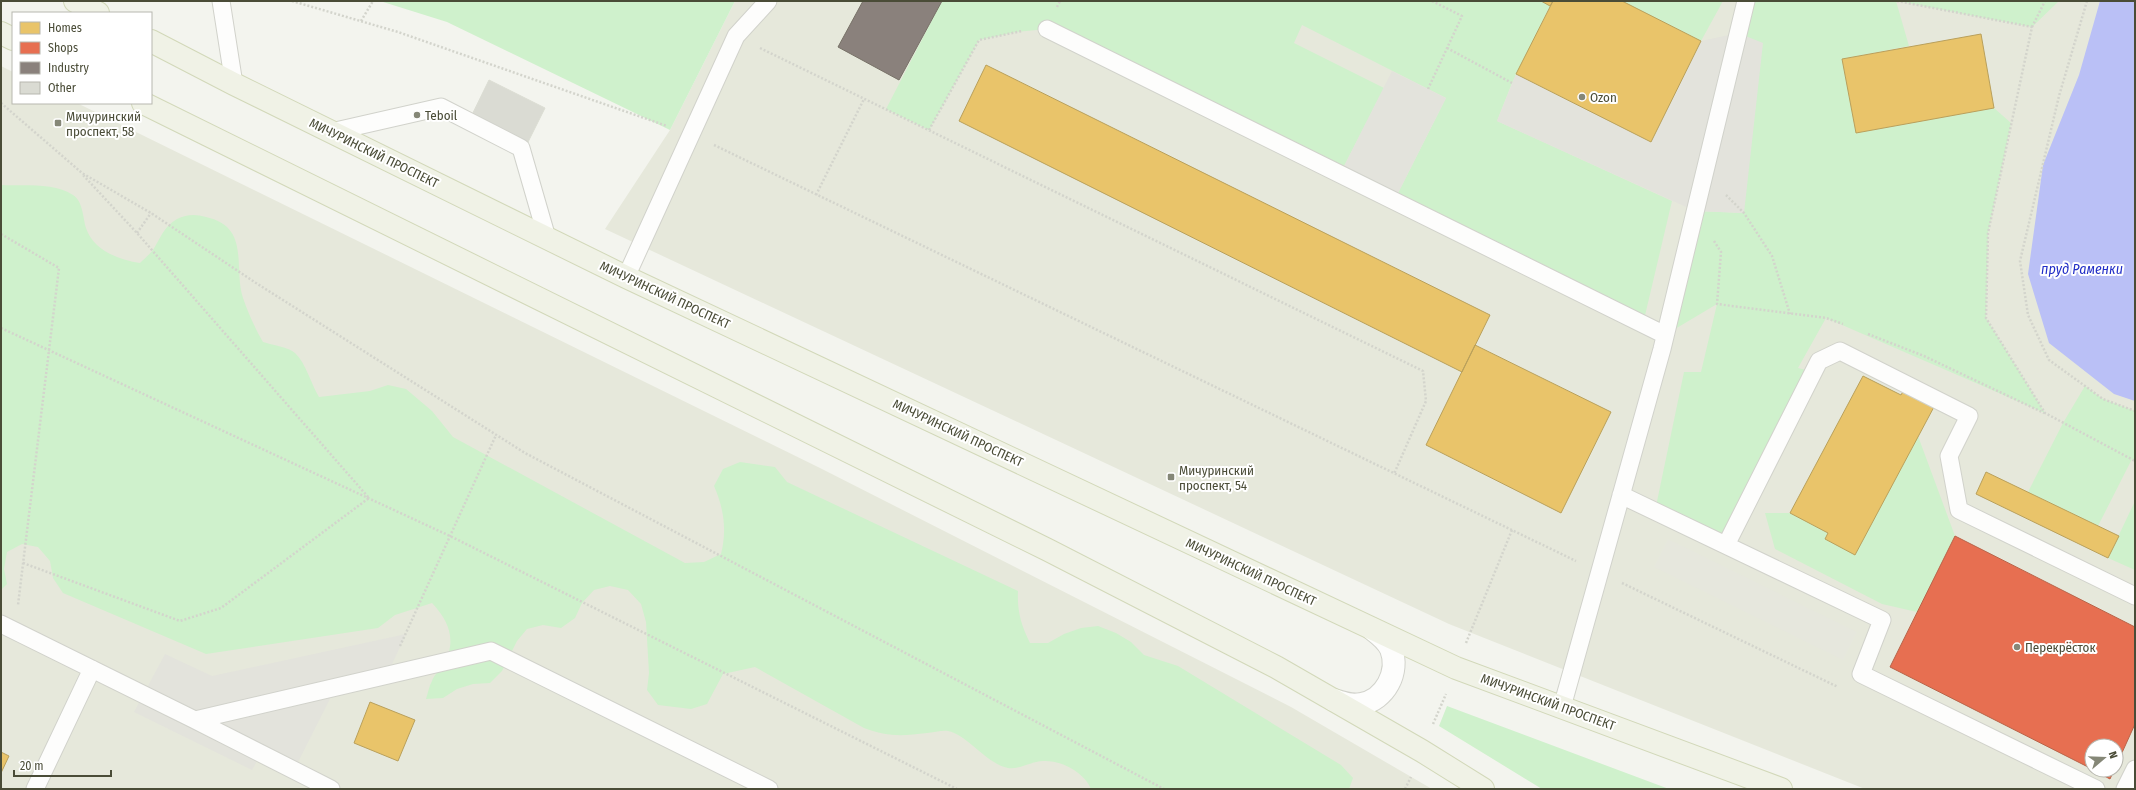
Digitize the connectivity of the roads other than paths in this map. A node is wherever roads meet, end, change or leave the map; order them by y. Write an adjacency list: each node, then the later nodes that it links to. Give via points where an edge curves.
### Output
1 (75, 1): 5 (main road)
2 (220, 1): 10 (lane)
3 (768, 1): 14 (lane, via 736,36)
4 (1746, 1): 15 (lane)
5 (96, 12)
6 (1047, 29): 15 (lane)
7 (1, 33): 8 (main road)
8 (12, 38)
9 (152, 42): 10 (main road, МИЧУРИНСКИЙ ПРОСПЕКТ)
10 (234, 84): 12 (main road, МИЧУРИНСКИЙ ПРОСПЕКТ)
11 (145, 104): 22 (main road, via 1048,550 1276,667)
12 (332, 132): 13 (main road, МИЧУРИНСКИЙ ПРОСПЕКТ); 13 (lane, via 441,107 521,148)
13 (547, 238): 14 (main road, МИЧУРИНСКИЙ ПРОСПЕКТ)
14 (626, 277): 20 (main road, МИЧУРИНСКИЙ ПРОСПЕКТ)
15 (1665, 335): 16 (lane)
16 (1621, 495): 17 (lane); 23 (lane)
17 (1726, 545): 18 (lane, via 1819,361 1840,351 1969,416 1949,456 1959,510); 31 (lane, via 1882,620 1861,674)
18 (2135, 596)
19 (8, 628): 21 (lane)
20 (1372, 629): 22 (street, via 1383,637 1391,650 1394,663 1392,677 1385,690 1374,699 1361,704 1347,705); 23 (main road, МИЧУРИНСКИЙ ПРОСПЕКТ, via 1456,668)
21 (92, 669): 24 (lane); 26 (lane)
22 (1334, 700): 29 (main road)
23 (1562, 707): 30 (main road, МИЧУРИНСКИЙ ПРОСПЕКТ)
24 (196, 720): 27 (lane); 28 (lane, via 491,651)
25 (2135, 769): 32 (lane)
26 (35, 789)
27 (330, 789)
28 (769, 789)
29 (1483, 789)
30 (1782, 789)
31 (2096, 789)
32 (2125, 789)

